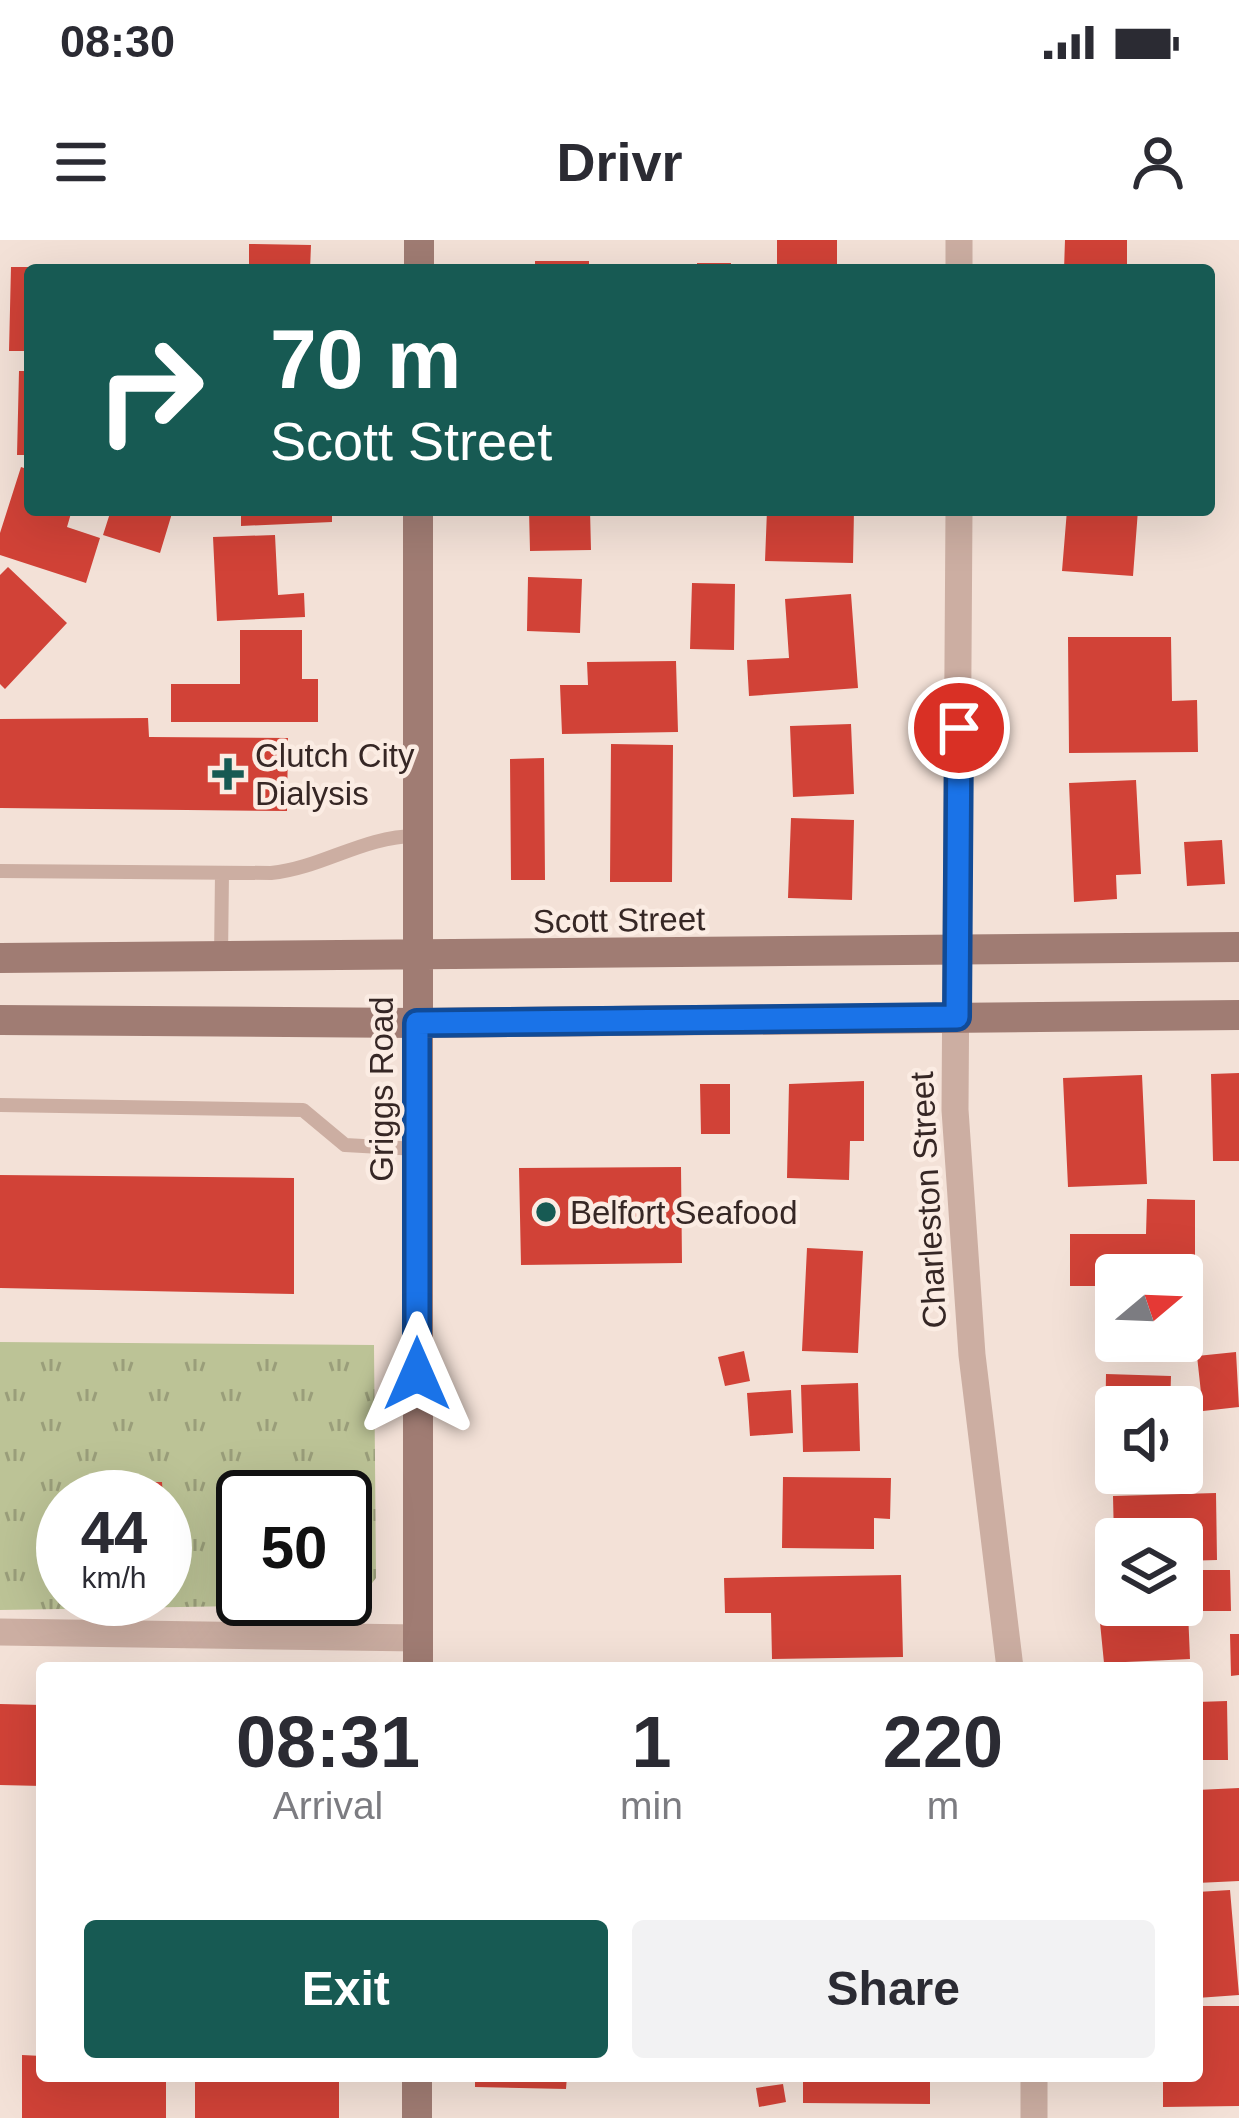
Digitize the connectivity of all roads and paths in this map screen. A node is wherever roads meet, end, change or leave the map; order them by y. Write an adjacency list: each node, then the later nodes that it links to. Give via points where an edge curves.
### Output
1 (418, 516): 3 (main road, Griggs Road)
2 (959, 516): 6 (street, Charleston Street)
3 (416, 836): 5 (lane, via 367,842 302,870); 10 (main road, Griggs Road)
4 (0, 871): 5 (lane)
5 (222, 873): 9 (lane)
6 (958, 946): 7 (main road, Scott Street); 10 (main road, Scott Street); 12 (street, Charleston Street)
7 (1239, 947)
8 (0, 958): 9 (main road, Scott Street)
9 (221, 958): 10 (main road, Scott Street)
10 (416, 958): 14 (main road, Griggs Road)
11 (1239, 1015): 12 (main road)
12 (957, 1017): 14 (main road); 19 (street, Charleston Street, via 955,1110 972,1355)
13 (0, 1020): 14 (main road)
14 (417, 1023): 16 (main road, Griggs Road)
15 (0, 1106): 16 (lane, via 303,1110 345,1145)
16 (417, 1149): 18 (main road, Griggs Road)
17 (0, 1632): 18 (street)
18 (418, 1653)
19 (1009, 1662)
20 (418, 2082): 22 (main road)
21 (1034, 2082): 23 (street)
22 (417, 2118)
23 (1034, 2118)

